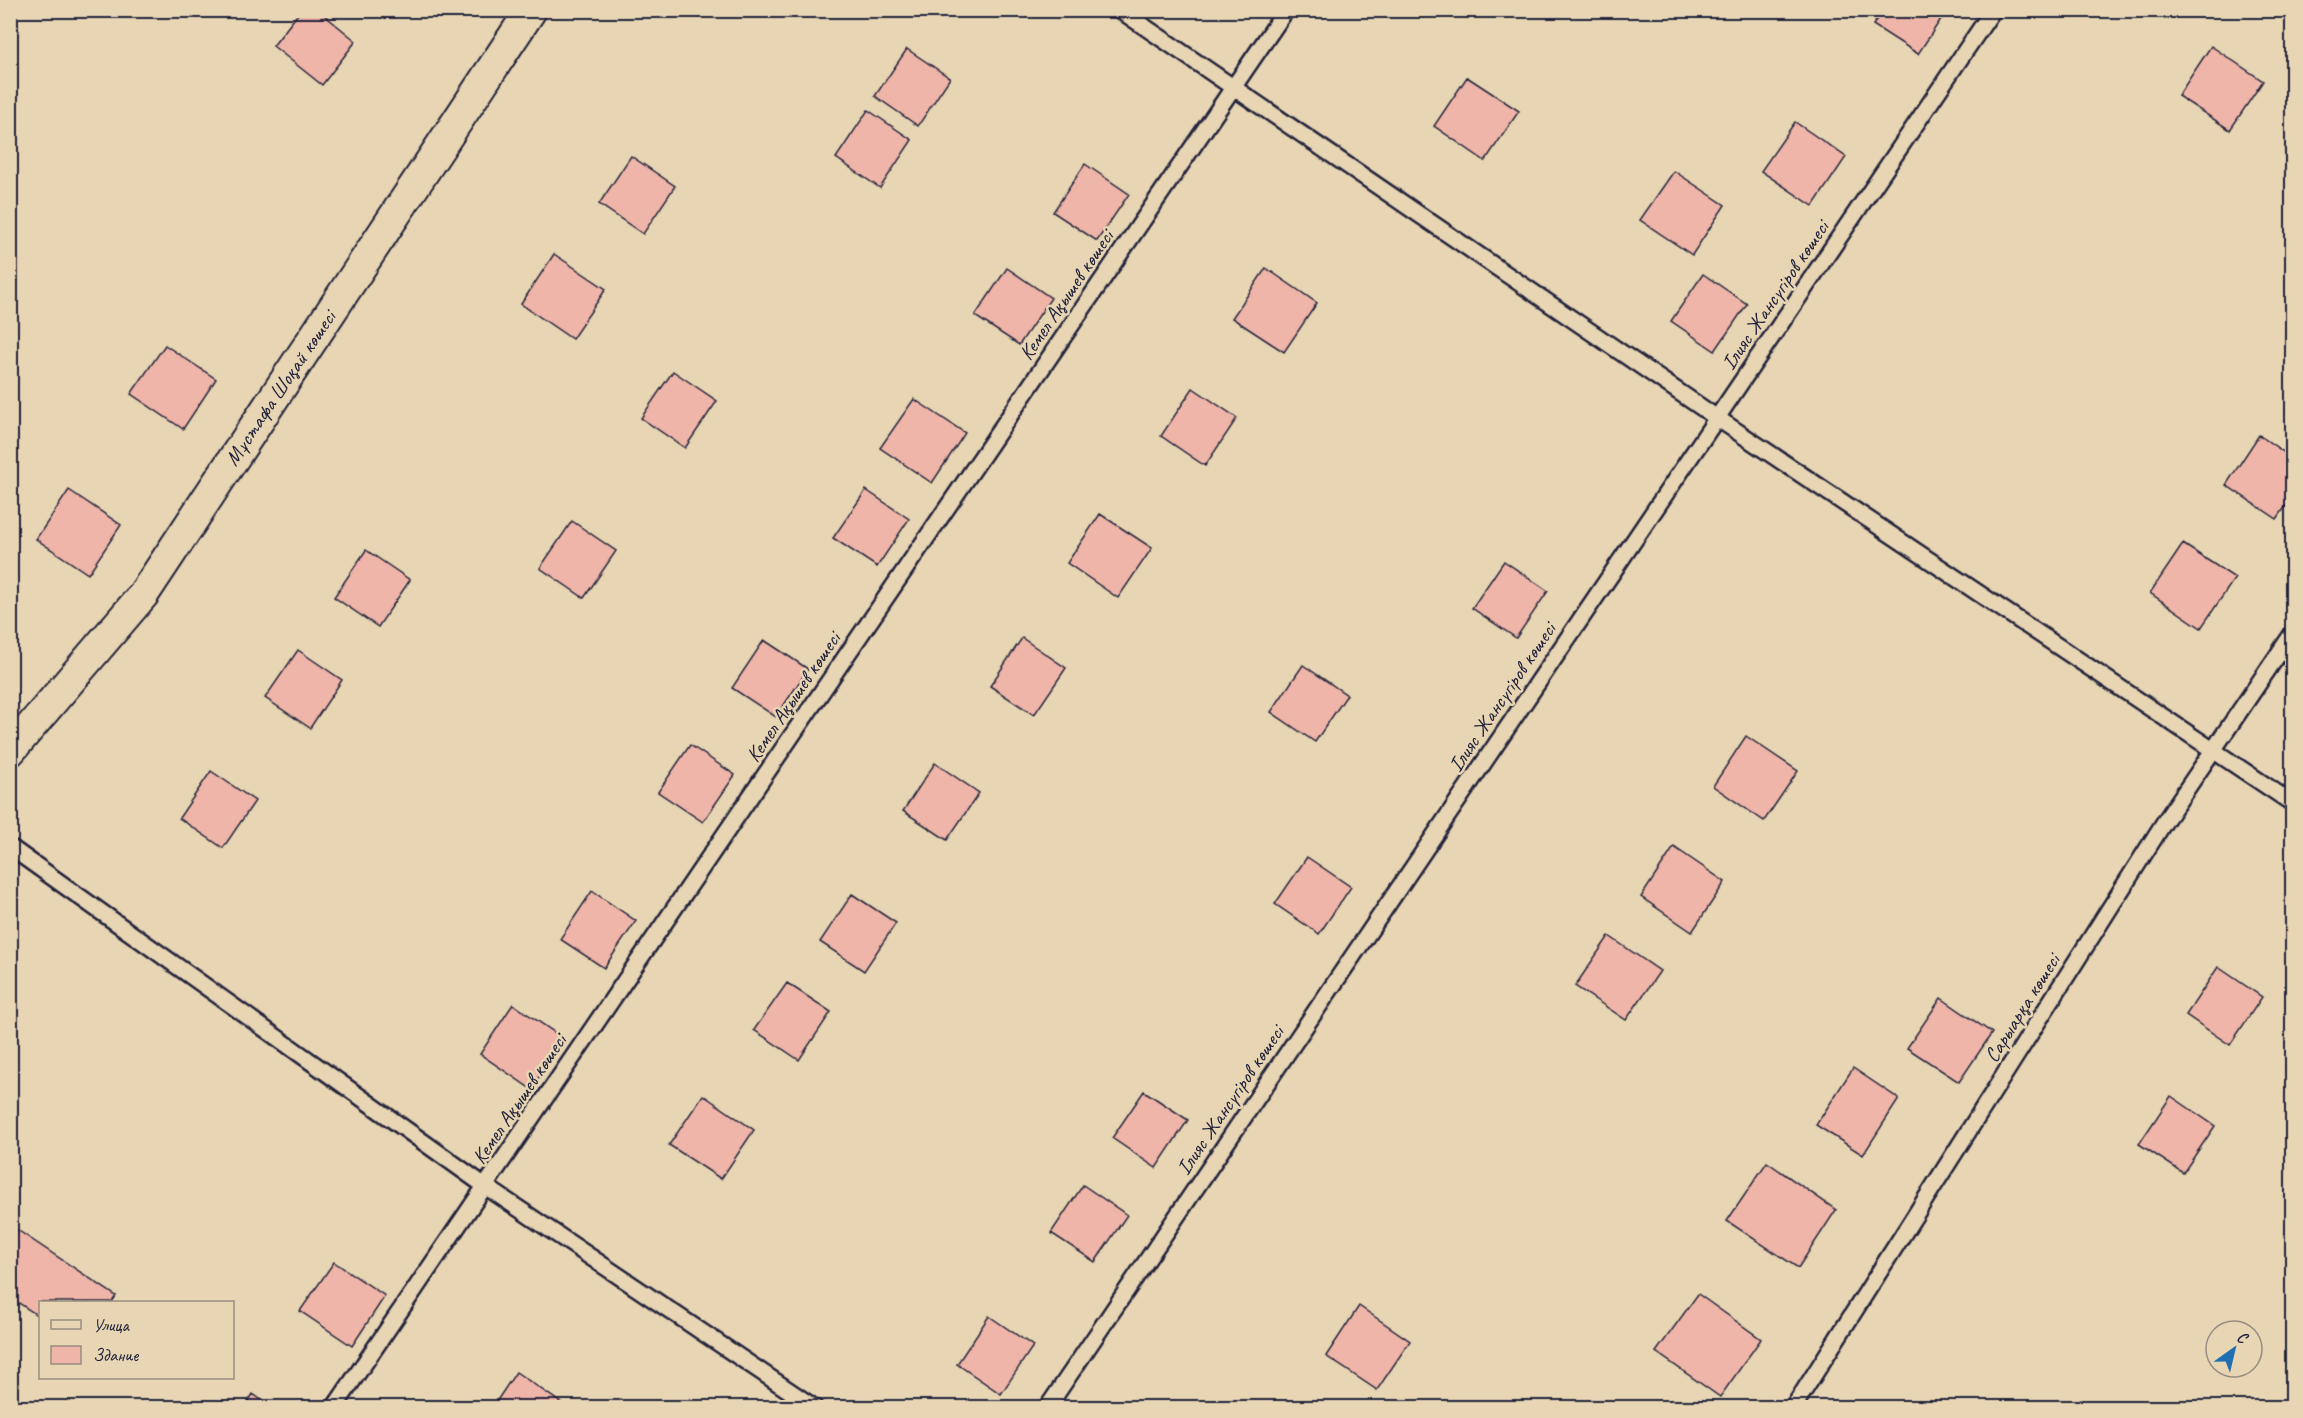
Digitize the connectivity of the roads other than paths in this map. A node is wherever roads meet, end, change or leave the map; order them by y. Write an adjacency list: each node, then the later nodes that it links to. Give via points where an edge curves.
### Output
1 (531, 10): 9 (street, Мұстафа Шоқай көшесі, via 143,595)
2 (1120, 10): 5 (lane)
3 (1286, 10): 5 (lane, Кемел Ақышев көшесі)
4 (1993, 10): 6 (lane, Ілияс Жансүгіров көшесі)
5 (1234, 87): 6 (lane); 12 (lane, Кемел Ақышев көшесі)
6 (1717, 418): 8 (lane); 15 (lane, Ілияс Жансүгіров көшесі)
7 (2292, 634): 8 (lane, Сарыарқа көшесі)
8 (2214, 750): 10 (lane); 16 (lane, Сарыарқа көшесі)
9 (10, 751)
10 (2292, 803)
11 (10, 847): 12 (lane)
12 (485, 1186): 13 (lane, Кемел Ақышев көшесі); 14 (lane)
13 (334, 1407)
14 (815, 1407)
15 (1047, 1407)
16 (1792, 1407)

